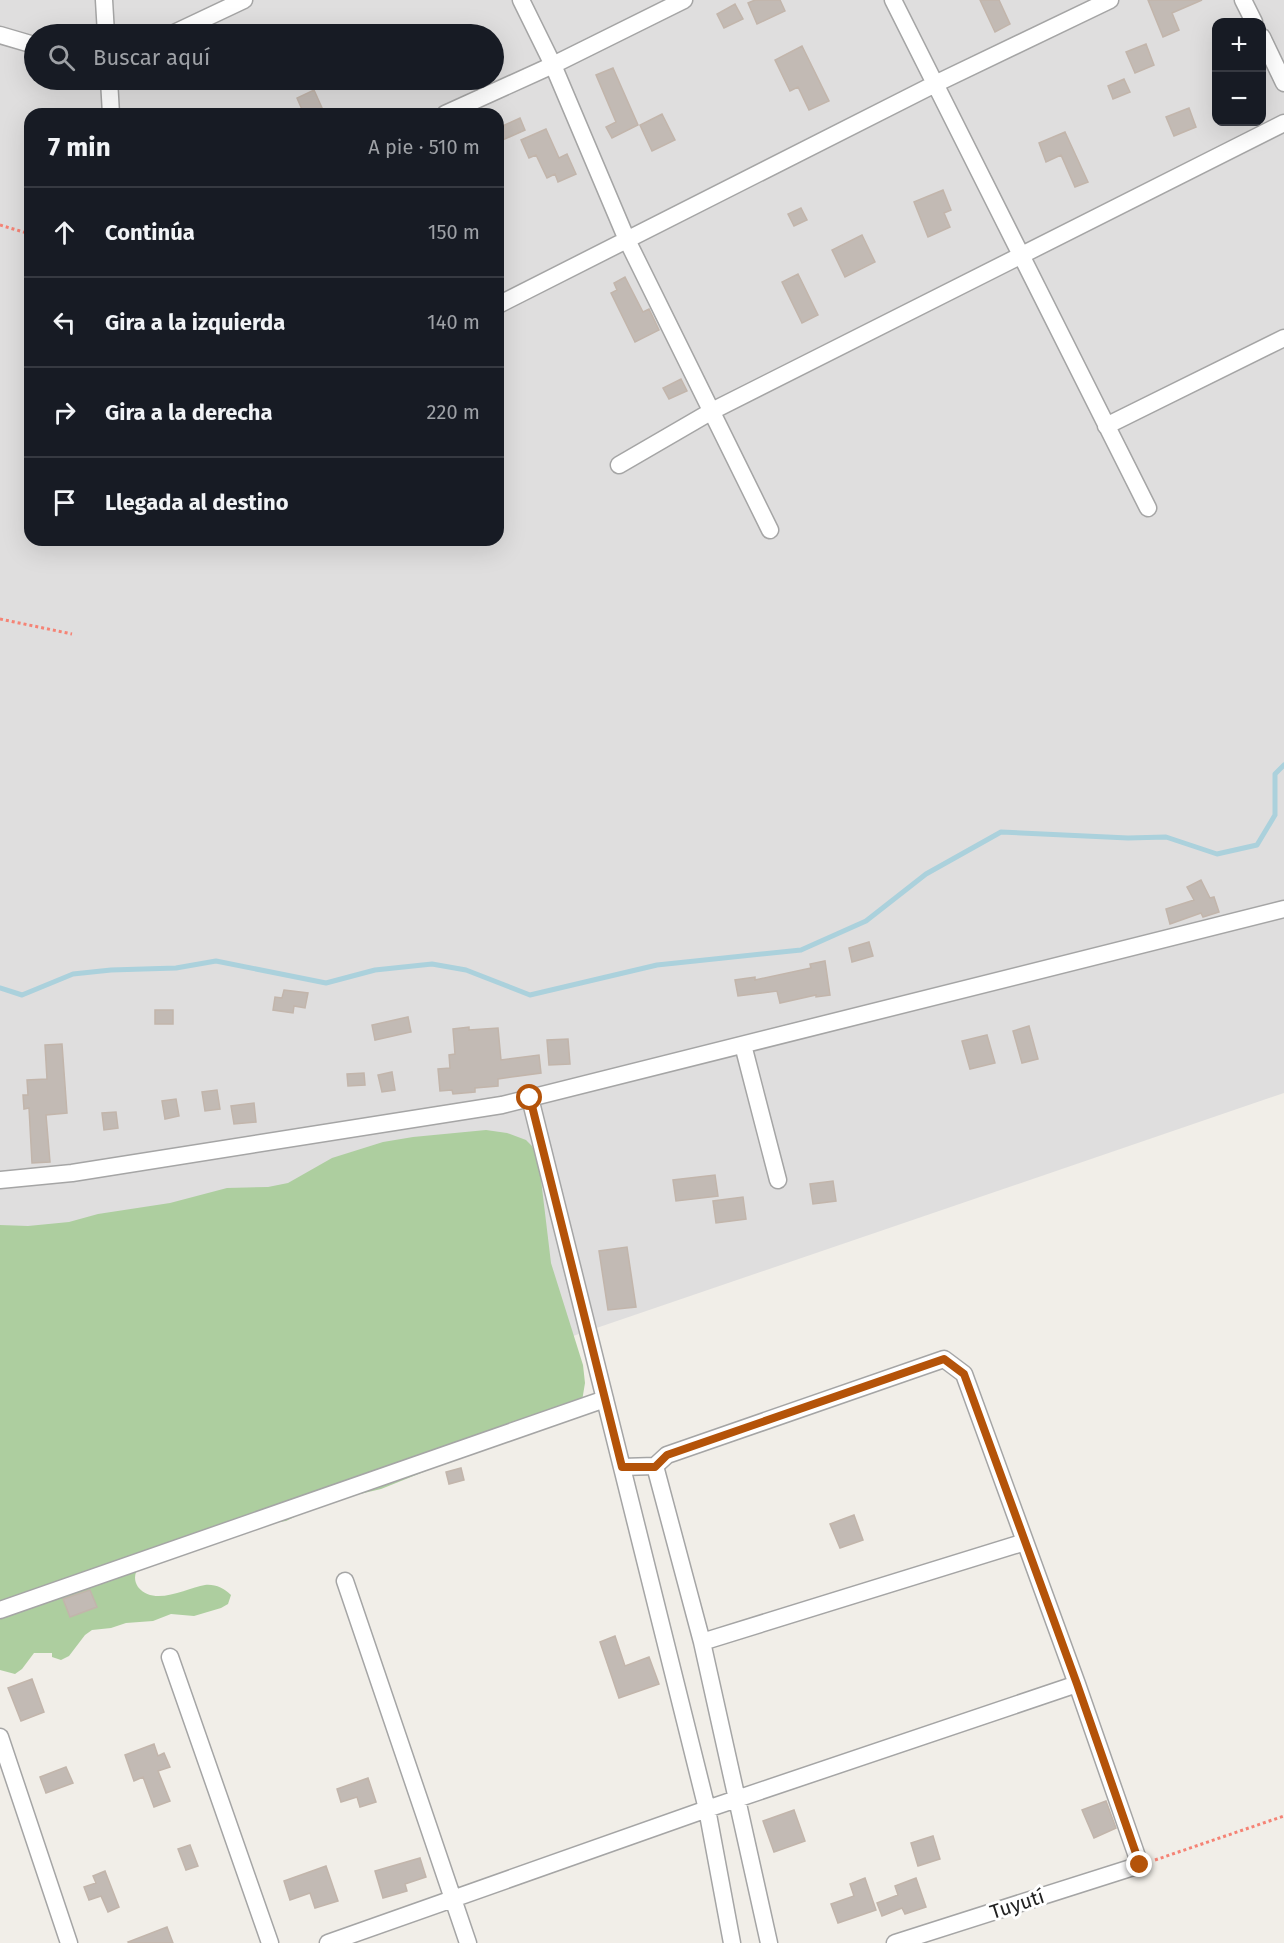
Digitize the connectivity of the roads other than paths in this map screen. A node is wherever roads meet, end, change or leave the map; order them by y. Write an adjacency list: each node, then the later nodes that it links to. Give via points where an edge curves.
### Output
1 (104, 0): 9 (street)
2 (244, 0): 10 (street)
3 (521, 0): 14 (street)
4 (684, 0): 14 (street)
5 (892, 0): 16 (street)
6 (1110, 0): 16 (street)
7 (1243, 0): 8 (street)
8 (1252, 18)
9 (105, 24)
10 (193, 24)
11 (0, 35): 12 (street)
12 (24, 42)
13 (1266, 45): 15 (street)
14 (553, 64): 17 (street); 23 (street)
15 (1284, 83)
16 (935, 84): 23 (street); 24 (street)
17 (504, 87)
18 (110, 90): 20 (street)
19 (497, 90): 21 (street)
20 (111, 108)
21 (458, 108)
22 (1284, 123): 24 (street)
23 (627, 240): 25 (street); 27 (street)
24 (1021, 257): 27 (street); 28 (street)
25 (504, 302)
26 (1284, 338): 28 (street)
27 (712, 411): 29 (street); 31 (street)
28 (1106, 426): 30 (street)
29 (620, 465)
30 (1148, 508)
31 (770, 530)
32 (1284, 909): 33 (street)
33 (743, 1045): 34 (street); 36 (street)
34 (530, 1098): 35 (street, via 72,1173); 37 (street)
35 (0, 1180)
36 (778, 1180)
37 (605, 1399): 38 (street); 42 (street)
38 (622, 1467): 39 (street); 48 (street)
39 (655, 1467): 40 (street, via 667,1455 944,1359 964,1374); 43 (street)
40 (1025, 1542): 43 (street); 45 (street)
41 (345, 1581): 49 (street)
42 (0, 1610)
43 (702, 1642): 47 (street)
44 (170, 1657): 51 (street)
45 (1077, 1684): 47 (street); 56 (street, Tuyutí, via 1140,1865)
46 (0, 1737): 50 (street)
47 (736, 1800): 48 (street); 55 (street)
48 (706, 1809): 49 (street); 54 (street)
49 (454, 1899): 52 (street); 53 (street)
50 (69, 1943)
51 (270, 1943)
52 (328, 1943)
53 (468, 1943)
54 (732, 1943)
55 (769, 1943)
56 (895, 1943)

